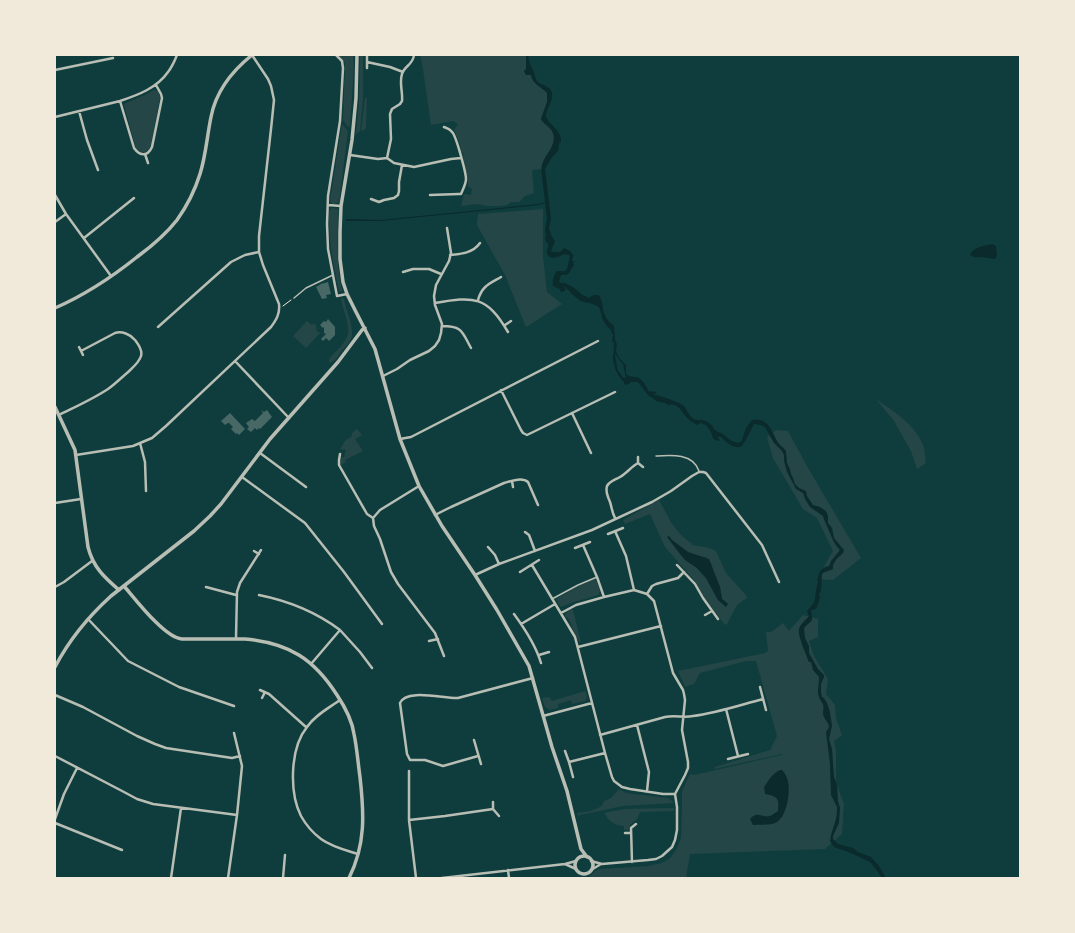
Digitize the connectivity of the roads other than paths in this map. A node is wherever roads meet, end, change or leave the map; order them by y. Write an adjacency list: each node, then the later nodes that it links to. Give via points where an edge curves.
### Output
1 (105, 55): 9 (street)
2 (178, 55): 14 (street)
3 (252, 55): 37 (street, via 268,79 274,100 259,226); 42 (street, via 232,74 219,93 210,117 201,170 185,207 176,221 156,242)
4 (336, 55): 30 (street, via 342,61 343,68 340,121)
5 (357, 55): 20 (street, via 355,116)
6 (367, 55): 10 (street)
7 (414, 55): 13 (street, via 413,61)
8 (113, 58): 9 (street)
9 (106, 59): 12 (street)
10 (367, 62): 11 (street); 13 (street)
11 (367, 68)
12 (55, 70)
13 (403, 72): 21 (street, via 402,101 390,114 392,138)
14 (156, 85): 15 (street); 19 (street, via 162,98 152,148)
15 (120, 101): 16 (street); 19 (street, via 134,148 137,152)
16 (79, 111): 17 (street); 25 (street)
17 (55, 117)
18 (444, 127): 22 (street, via 454,134)
19 (145, 154): 23 (street)
20 (350, 155): 21 (street); 31 (street)
21 (387, 158): 24 (street)
22 (461, 158): 24 (street, via 416,167); 27 (street, via 466,178 461,194)
23 (148, 163)
24 (402, 165): 29 (street, via 399,193 396,197 378,202)
25 (98, 170)
26 (55, 195): 32 (street)
27 (430, 196)
28 (134, 198): 35 (street)
29 (371, 199)
30 (328, 205): 31 (street); 41 (street, via 328,250)
31 (341, 206): 44 (street, via 340,259)
32 (66, 214): 33 (street); 35 (street)
33 (55, 222)
34 (447, 228): 38 (street)
35 (84, 238): 42 (street)
36 (480, 243): 38 (street, via 472,250)
37 (259, 252): 52 (street, via 231,262); 60 (street, via 277,298 278,317 276,322)
38 (450, 255): 40 (street)
39 (403, 272): 40 (street, via 429,269)
40 (441, 274): 47 (street, via 435,289)
41 (333, 275): 44 (street, via 338,296); 45 (lane, via 309,286)
42 (111, 277): 48 (street, via 81,296)
43 (501, 277): 46 (street, via 484,287)
44 (347, 294): 53 (street)
45 (294, 298)
46 (478, 300): 47 (street); 50 (street, via 494,310)
47 (435, 303): 51 (street)
48 (55, 308)
49 (510, 322): 50 (street)
50 (504, 325): 54 (street)
51 (442, 326): 57 (street, via 459,329); 61 (street, via 439,340 431,350)
52 (158, 327)
53 (365, 328): 61 (street); 67 (street)
54 (508, 332)
55 (598, 341): 62 (street)
56 (79, 347): 58 (street)
57 (471, 348)
58 (81, 351): 59 (street); 66 (street, via 120,331 134,339 141,350 141,357 134,367 107,390)
59 (83, 355)
60 (235, 360): 67 (street); 70 (street, via 157,434)
61 (383, 376): 68 (street)
62 (501, 390): 65 (street, via 525,434); 68 (street, via 411,436)
63 (615, 392): 65 (street)
64 (55, 407): 66 (street)
65 (572, 413): 71 (street)
66 (59, 415): 75 (street)
67 (288, 418): 72 (street)
68 (400, 439): 83 (street)
69 (592, 442): 71 (street)
70 (140, 444): 75 (street); 86 (street, via 145,462)
71 (587, 444): 73 (street)
72 (260, 453): 81 (street); 84 (street)
73 (591, 453)
74 (340, 454): 91 (street, via 339,465 366,514)
75 (75, 455): 87 (street)
76 (656, 456): 80 (lane, via 685,457 694,462)
77 (638, 458): 78 (street)
78 (638, 463): 79 (street); 92 (street, via 606,486 606,495)
79 (643, 467)
80 (699, 472): 92 (street, via 652,502); 114 (street, via 706,474 762,545)
81 (242, 476): 115 (street, via 203,523); 132 (street, via 305,523)
82 (512, 481): 85 (street); 89 (street, via 527,481); 90 (street)
83 (419, 486): 90 (street); 91 (street, via 380,510)
84 (306, 487)
85 (514, 487)
86 (146, 491)
87 (81, 499): 88 (street); 106 (street)
88 (55, 503)
89 (538, 505)
90 (435, 516): 112 (street)
91 (373, 518): 137 (street, via 394,578)
92 (615, 518): 103 (street, via 592,530)
93 (623, 528): 94 (street)
94 (615, 531): 96 (street); 119 (street, via 626,556)
95 (526, 532): 103 (street)
96 (608, 534)
97 (590, 542): 98 (street)
98 (583, 545): 100 (street); 113 (street)
99 (488, 546): 107 (street)
100 (575, 548)
101 (261, 550): 104 (street)
102 (254, 551): 104 (street)
103 (535, 551): 107 (street)
104 (259, 554): 121 (street, via 240,583)
105 (539, 560): 108 (street)
106 (92, 561): 116 (street); 118 (street)
107 (499, 564): 112 (street)
108 (532, 565): 110 (street); 124 (street)
109 (677, 565): 111 (street)
110 (520, 572)
111 (684, 572): 120 (street, via 678,578 652,586); 126 (street)
112 (476, 575): 147 (street, via 527,660)
113 (597, 577): 123 (street); 124 (lane)
114 (779, 582)
115 (124, 586): 118 (street); 136 (street, via 160,626 175,638)
116 (55, 587)
117 (206, 587): 121 (street)
118 (119, 590): 131 (street)
119 (634, 590): 120 (street); 123 (street)
120 (647, 594): 134 (street, via 654,602)
121 (236, 595): 136 (street)
122 (259, 596): 135 (street, via 302,608)
123 (604, 597): 127 (street, via 576,605)
124 (552, 600): 125 (street)
125 (555, 604): 127 (street); 133 (street)
126 (712, 611): 129 (street); 130 (street)
127 (561, 613): 139 (street)
128 (514, 614): 133 (street)
129 (705, 615)
130 (718, 619)
131 (88, 620): 145 (street, via 69,642); 156 (street, via 128,661 179,687)
132 (382, 624)
133 (521, 624): 141 (street)
134 (661, 626): 139 (street); 160 (street, via 673,673 684,694)
135 (340, 630): 143 (street); 146 (street)
136 (236, 638): 143 (street, via 275,644)
137 (438, 639): 138 (street); 142 (street)
138 (429, 641)
139 (578, 647): 155 (street)
140 (549, 652): 141 (street)
141 (539, 655): 144 (street)
142 (444, 656)
143 (311, 664): 154 (street, via 325,677)
144 (541, 664)
145 (55, 667)
146 (372, 668)
147 (533, 678): 159 (street); 171 (street, via 458,698 421,695 403,699 400,703 410,760 425,760 443,766)
148 (760, 687): 153 (street)
149 (260, 690): 150 (street)
150 (265, 692): 152 (street); 162 (street)
151 (55, 695): 170 (street, via 166,748 232,758)
152 (262, 698)
153 (763, 699): 157 (street); 158 (street)
154 (340, 700): 162 (street); 194 (street, via 350,718 360,775 363,818)
155 (592, 703): 159 (street); 164 (street)
156 (234, 706)
157 (726, 709): 160 (street); 172 (street)
158 (766, 710)
159 (543, 716): 192 (street)
160 (683, 717): 161 (street, via 673,715); 180 (street, via 682,735 688,768)
161 (637, 724): 164 (street); 179 (street, via 649,772)
162 (306, 727): 194 (street, via 294,763 294,793 299,811 322,840 337,848)
163 (234, 733): 170 (street)
164 (600, 735): 167 (street)
165 (474, 740): 171 (street)
166 (565, 751): 174 (street)
167 (605, 753): 174 (street); 179 (street, via 612,777 618,784)
168 (748, 754): 172 (street)
169 (55, 756): 176 (street)
170 (240, 756): 184 (street, via 242,766)
171 (478, 756): 175 (street)
172 (738, 756): 173 (street)
173 (728, 759)
174 (569, 762): 178 (street)
175 (481, 764)
176 (78, 768): 182 (street, via 141,800); 186 (street, via 64,794)
177 (409, 772): 187 (street)
178 (573, 778)
179 (647, 792): 180 (street)
180 (675, 794): 199 (street, via 677,830 672,847 656,859)
181 (493, 802): 183 (street)
182 (181, 808): 184 (street); 207 (street)
183 (493, 809): 185 (street); 187 (street)
184 (237, 815): 208 (street)
185 (498, 816)
186 (55, 819)
187 (409, 820): 211 (street)
188 (55, 823): 193 (street)
189 (636, 824): 191 (street, via 631,828)
190 (625, 832): 191 (street)
191 (631, 832): 199 (street)
192 (581, 849): 196 (street); 197 (street)
193 (122, 850)
194 (358, 854): 210 (street)
195 (285, 855): 209 (street)
196 (587, 857): 197 (street); 198 (street)
197 (577, 860): 200 (street); 203 (street)
198 (591, 861): 201 (street); 204 (street)
199 (632, 862): 201 (street)
200 (564, 864): 202 (street); 203 (street)
201 (602, 864): 204 (street)
202 (508, 870): 206 (street); 213 (street)
203 (577, 870): 205 (street, via 582,874); 214 (street)
204 (591, 870): 205 (street)
205 (587, 873): 214 (street)
206 (468, 876): 212 (street)
207 (171, 878)
208 (228, 878)
209 (283, 878)
210 (349, 878)
211 (416, 878)
212 (442, 878)
213 (509, 878)
214 (582, 878)

